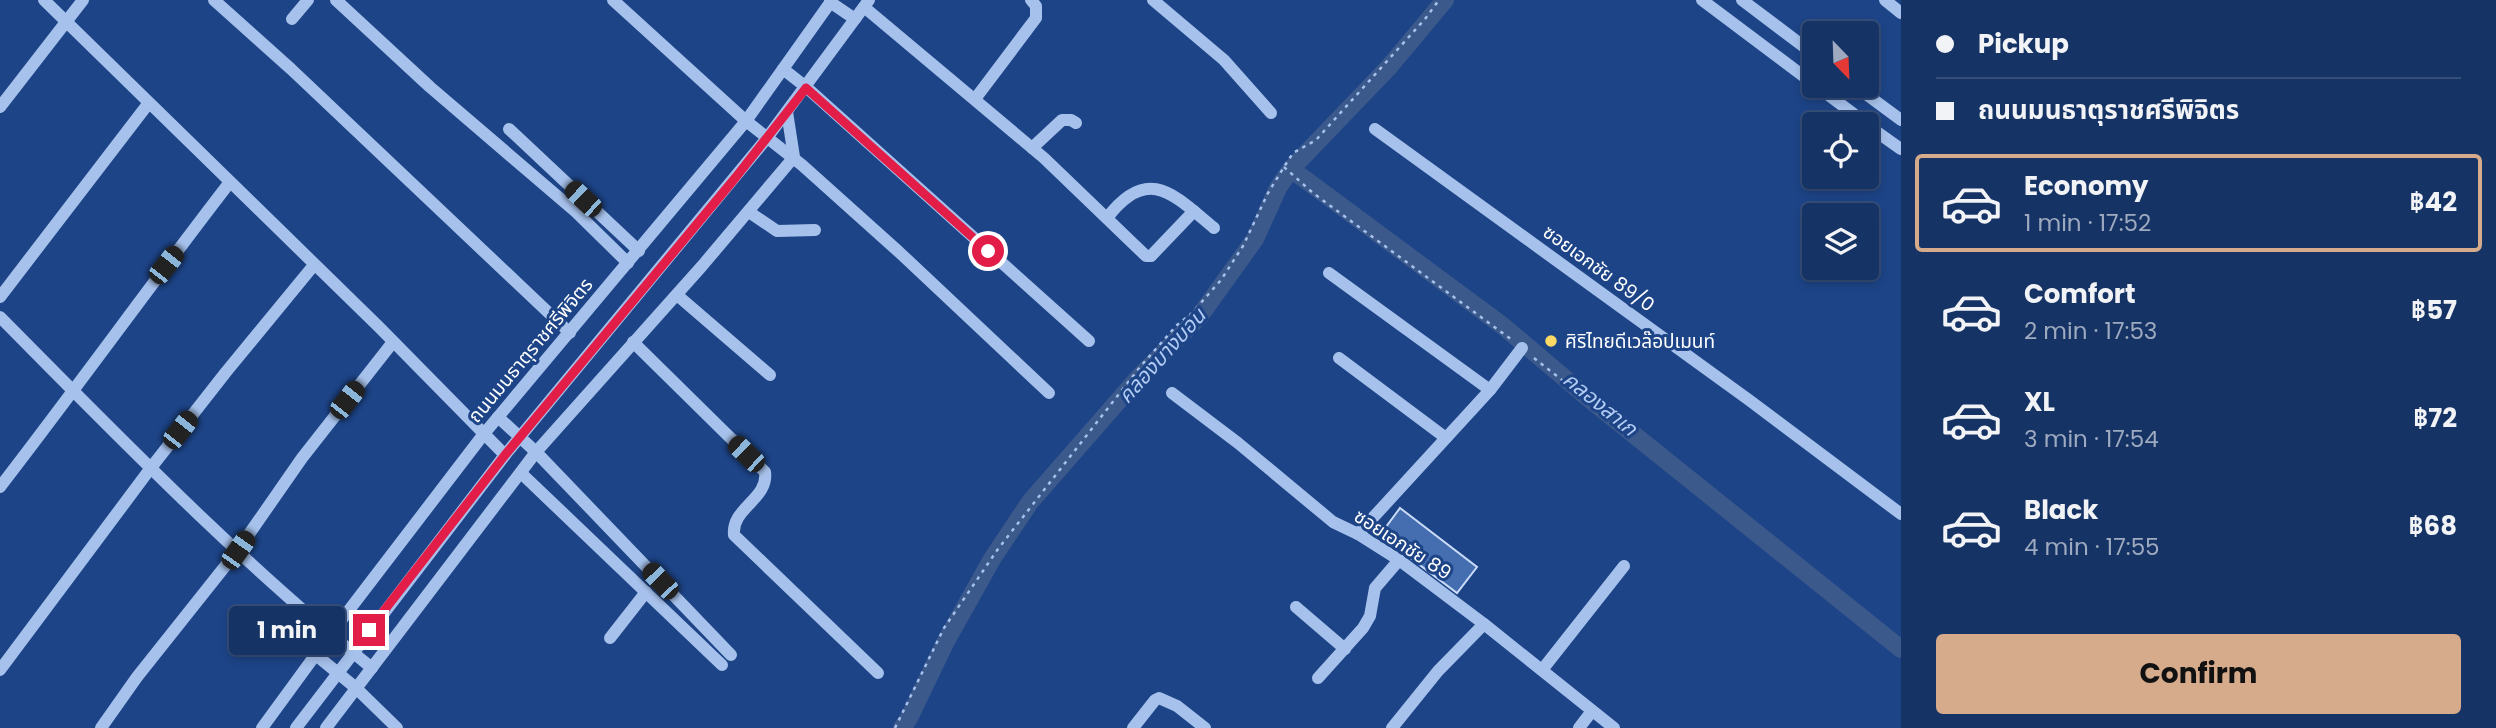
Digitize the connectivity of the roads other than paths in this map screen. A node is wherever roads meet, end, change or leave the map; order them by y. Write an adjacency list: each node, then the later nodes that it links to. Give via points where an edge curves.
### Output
1 (44, 0): 17 (street)
2 (83, 0): 17 (street)
3 (214, 0): 51 (street)
4 (308, 0): 15 (street)
5 (336, 0): 45 (street)
6 (613, 0): 29 (street)
7 (1031, 0): 22 (street, via 1036,18)
8 (1153, 0): 27 (street, via 1224,60)
9 (1702, 0): 26 (street)
10 (1742, 0): 18 (street)
11 (1885, 0): 14 (street)
12 (831, 1): 16 (street); 19 (street, ถนนมนธาตุราชศรีพิจิตร)
13 (867, 3): 16 (street); 22 (street)
14 (1901, 13)
15 (292, 19)
16 (855, 19): 20 (street)
17 (65, 20): 23 (street); 24 (street)
18 (1802, 45)
19 (783, 69): 20 (street); 29 (street, ถนนมนธาตุราชศรีพิจิตร)
20 (806, 88): 25 (street); 52 (street)
21 (1871, 98): 28 (street)
22 (975, 99): 35 (street)
23 (148, 104): 38 (street); 49 (street)
24 (0, 107)
25 (787, 112): 34 (street); 37 (street)
26 (1850, 112)
27 (1271, 113)
28 (1901, 120)
29 (746, 121): 34 (street); 44 (street, ถนนมนธาตุราชศรีพิจิตร)
30 (1076, 123): 35 (street, via 1062,120)
31 (509, 129): 44 (street)
32 (1375, 129): 71 (street, ซอยเอกชัย 89/0)
33 (1879, 133): 36 (street)
34 (767, 138): 37 (street); 64 (street)
35 (1032, 148): 41 (street)
36 (1901, 149)
37 (794, 157): 39 (street); 60 (street)
38 (230, 182): 46 (street); 59 (street)
39 (749, 212): 43 (street, via 777,231); 48 (street)
40 (1194, 212): 41 (street, via 1160,188 1121,200); 41 (street, via 1148,257); 42 (street)
41 (1107, 218)
42 (1214, 228)
43 (815, 230)
44 (639, 251): 45 (street, ถนนมนธาตุราชศรีพิจิตร)
45 (628, 263): 51 (street, ถนนมนธาตุราชศรีพิจิตร)
46 (314, 265): 53 (street); 68 (street)
47 (1329, 272): 58 (street)
48 (677, 295): 54 (street); 57 (street)
49 (0, 297)
50 (0, 317): 59 (street)
51 (570, 333): 62 (street, ถนนมนธาตุราชศรีพิจิตร)
52 (1089, 341)
53 (393, 342): 63 (street); 73 (street, via 302,458)
54 (633, 342): 66 (street); 88 (street, via 765,472 762,491 735,522 734,535)
55 (1522, 348): 58 (street)
56 (1339, 358): 65 (street)
57 (770, 375)
58 (1490, 390): 65 (street)
59 (74, 392): 68 (street); 70 (street)
60 (1049, 393)
61 (1172, 393): 72 (street, ซอยเอกชัย 89, via 1333,522)
62 (498, 417): 63 (street, ถนนมนธาตุราชศรีพิจิตร); 64 (street)
63 (483, 435): 67 (street); 79 (street, ถนนมนธาตุราชศรีพิจิตร)
64 (519, 438): 66 (street); 67 (street)
65 (1446, 438): 72 (street)
66 (536, 452): 69 (street); 76 (street, via 727,660)
67 (505, 455): 82 (street)
68 (150, 470): 73 (street); 85 (street)
69 (521, 472): 76 (street); 84 (street)
70 (0, 487)
71 (1901, 514)
72 (1357, 534): 74 (street, ซอยเอกชัย 89)
73 (238, 550): 79 (street); 92 (street)
74 (1399, 560): 78 (street, ซอยเอกชัย 89); 81 (street, via 1375,588 1370,616)
75 (1624, 566): 86 (street)
76 (646, 592): 80 (street)
77 (1296, 607): 81 (street)
78 (1484, 624): 86 (street, ซอยเอกชัย 89); 99 (street)
79 (330, 635): 82 (street); 83 (street, ถนนมนธาตุราชศรีพิจิตร)
80 (610, 638)
81 (1345, 649): 89 (street)
82 (352, 652): 84 (street); 87 (street)
83 (316, 655): 87 (street); 93 (street, ถนนมนธาตุราชศรีพิจิตร)
84 (372, 668): 90 (street)
85 (0, 670)
86 (1542, 670): 91 (street, ซอยเอกชัย 89)
87 (337, 672): 90 (street); 94 (street)
88 (878, 673)
89 (1318, 678)
90 (356, 688): 95 (street); 96 (street)
91 (1592, 711): 100 (street); 101 (street, ซอยเอกชัย 89)
92 (101, 728)
93 (262, 728)
94 (296, 728)
95 (326, 728)
96 (397, 728)
97 (1133, 728): 98 (street, via 1159,698)
98 (1205, 728)
99 (1392, 728)
100 (1579, 728)
101 (1614, 728)

